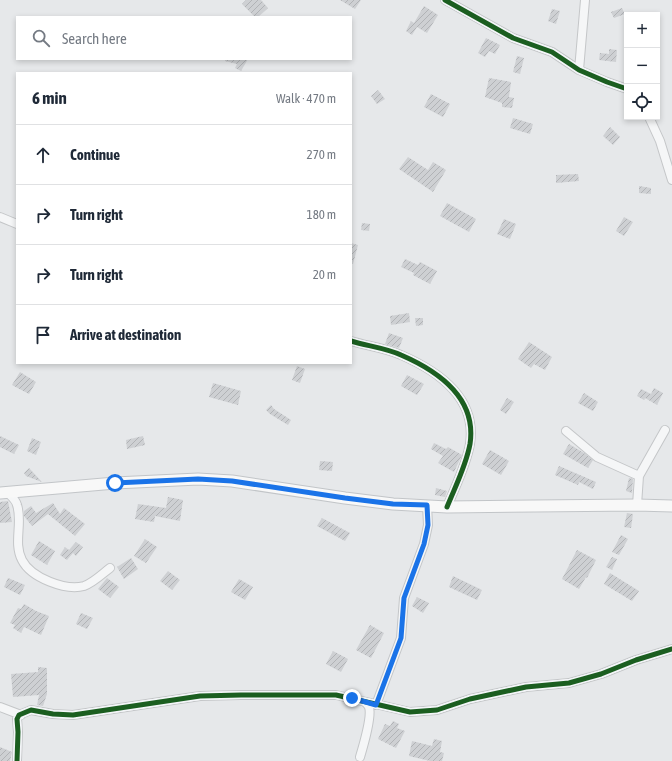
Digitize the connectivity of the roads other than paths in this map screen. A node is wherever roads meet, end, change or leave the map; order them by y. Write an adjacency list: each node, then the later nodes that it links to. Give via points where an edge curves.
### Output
1 (445, 0): 3 (street, via 513,38 552,52)
2 (585, 0): 3 (street)
3 (580, 70): 4 (street)
4 (624, 87)
5 (650, 120): 6 (street)
6 (672, 180)
7 (0, 217): 8 (street)
8 (16, 224)
9 (352, 341): 17 (street, via 400,354 426,367 460,397 467,410 470,444)
10 (665, 430): 12 (street)
11 (566, 431): 12 (street, via 597,457)
12 (639, 476): 15 (street)
13 (4, 493): 14 (main road, via 198,479 232,481 393,504); 18 (street, via 17,503 20,518 19,549 28,568 51,582 76,588 86,585)
14 (427, 505): 17 (main road); 21 (street, via 428,525 424,544 404,598 401,638)
15 (637, 505): 16 (main road); 17 (main road)
16 (672, 506)
17 (447, 508)
18 (110, 568)
19 (672, 649): 21 (street, via 569,683 526,687 470,699 437,710 410,712)
20 (365, 702): 21 (street); 23 (street, via 336,695 200,696 73,715 30,710); 24 (street, via 369,707 368,725)
21 (376, 705)
22 (0, 707): 23 (street)
23 (21, 715): 25 (street, via 18,715 17,719)
24 (360, 757)
25 (17, 761)

